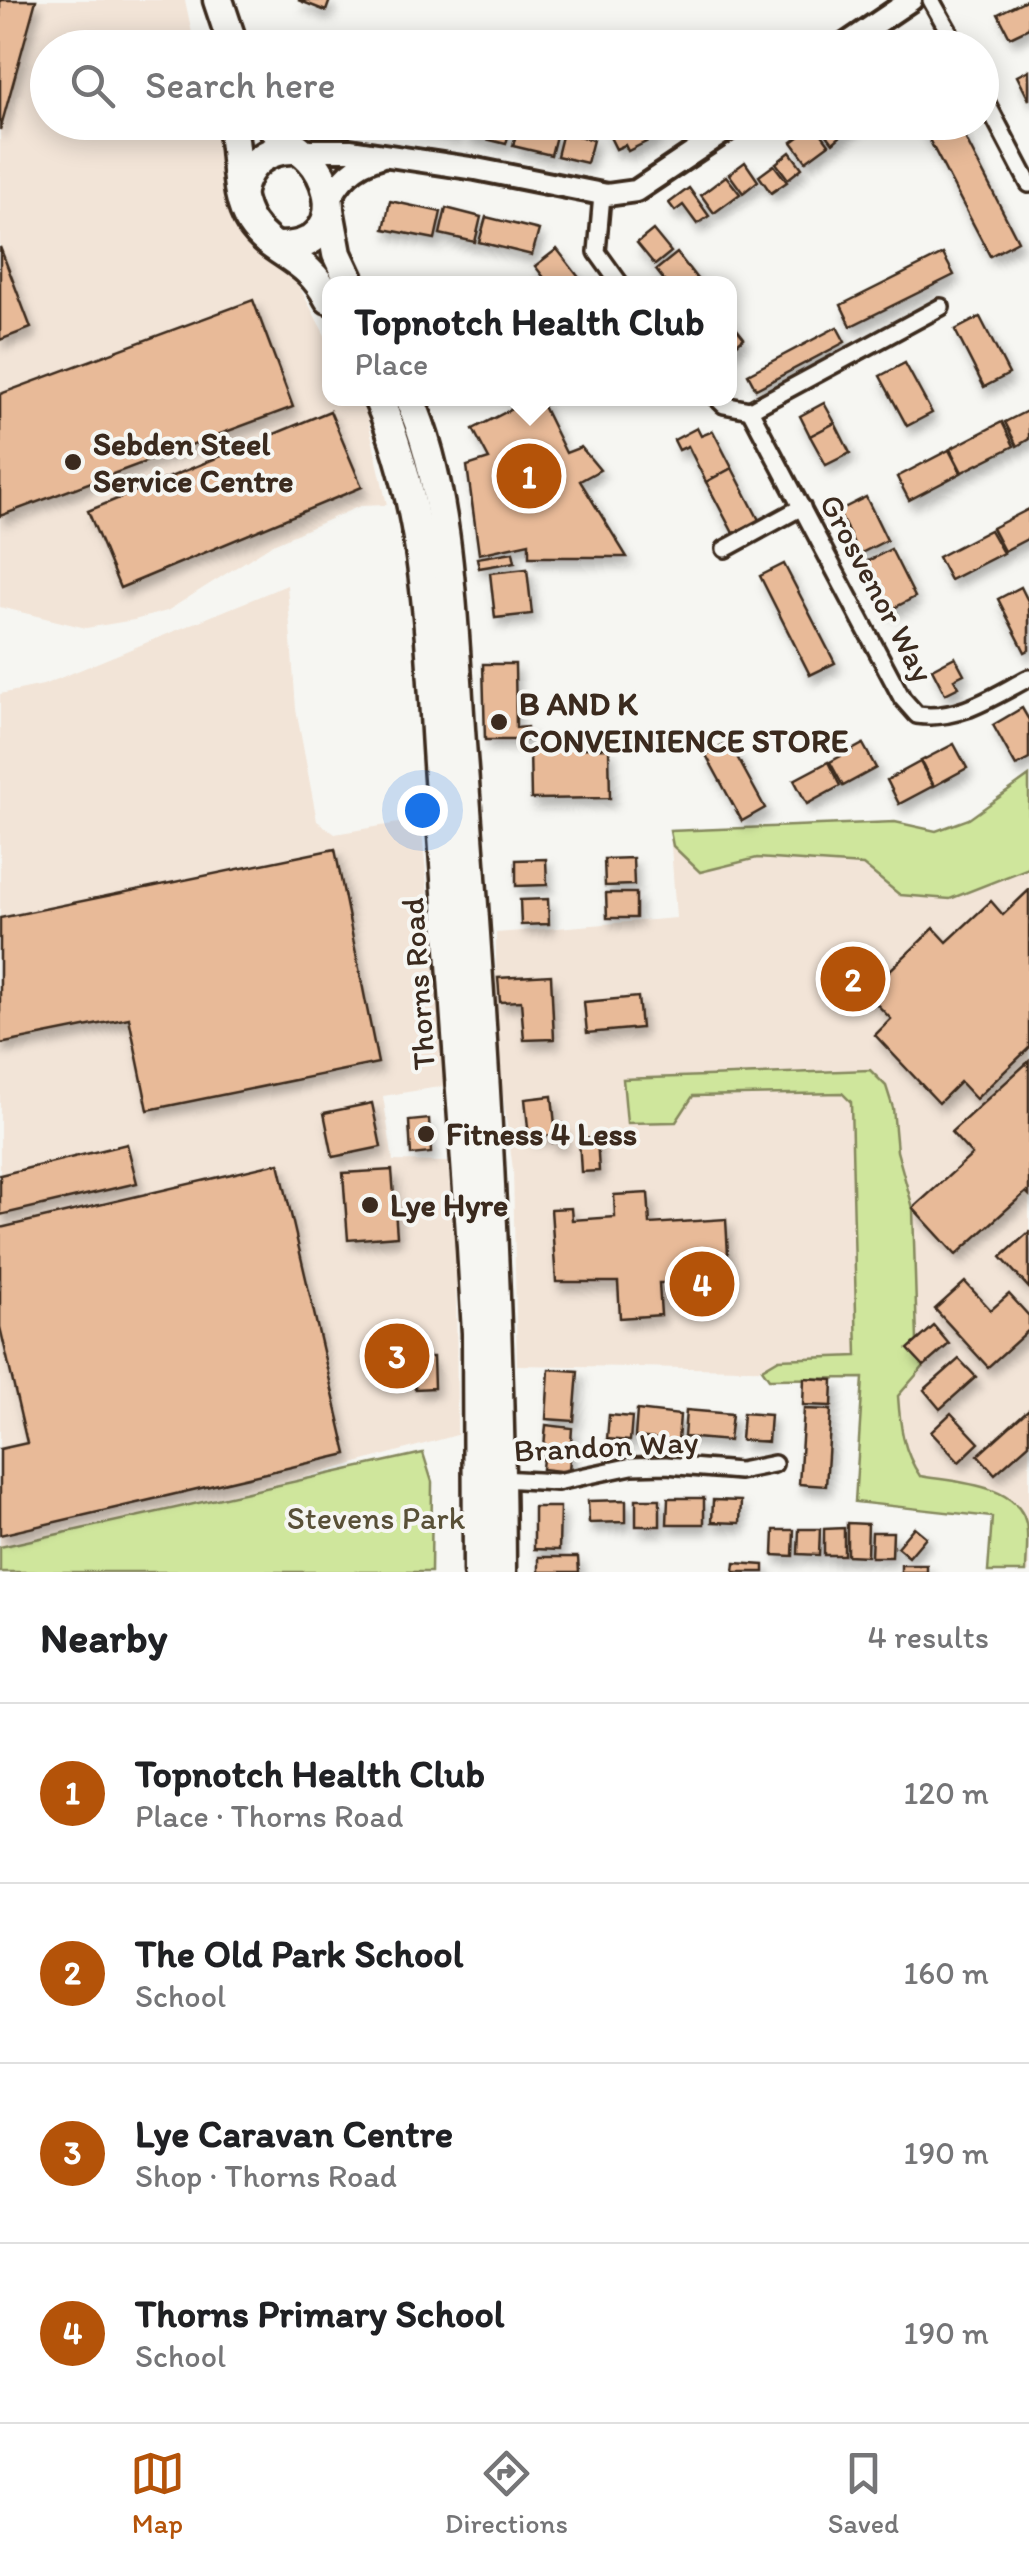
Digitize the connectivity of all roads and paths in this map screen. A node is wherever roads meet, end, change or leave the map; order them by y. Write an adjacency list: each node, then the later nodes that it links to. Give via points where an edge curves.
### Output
1 (215, 0): 4 (highway); 5 (highway)
2 (911, 0): 6 (street)
3 (931, 0): 7 (street)
4 (212, 30)
5 (227, 30)
6 (867, 30)
7 (948, 30)
8 (999, 127): 14 (street)
9 (234, 140): 15 (highway)
10 (286, 140): 12 (highway)
11 (712, 140): 16 (street, via 636,191)
12 (296, 150): 13 (street); 15 (highway, via 260,159); 17 (highway, via 320,174)
13 (382, 157): 16 (street); 17 (street, via 351,171)
14 (1029, 184)
15 (241, 191): 18 (highway, via 248,219)
16 (602, 195): 20 (street, via 597,252)
17 (329, 207): 18 (highway, via 316,236); 19 (highway)
18 (279, 247): 21 (highway)
19 (347, 276)
20 (614, 276)
21 (322, 287)
22 (940, 307): 26 (street)
23 (381, 406): 32 (highway, Thorns Road, via 419,537 429,651 472,1247)
24 (412, 406): 31 (highway, Thorns Road, via 444,537 456,678 495,1251)
25 (729, 406): 26 (street)
26 (750, 410): 27 (street, Grosvenor Way)
27 (802, 507): 28 (street); 29 (street, Grosvenor Way, via 916,715 958,714)
28 (725, 549)
29 (1029, 678)
30 (774, 1464): 31 (street, Brandon Way, via 739,1472 632,1466 557,1482)
31 (500, 1479): 33 (highway, Thorns Road)
32 (478, 1572)
33 (500, 1572)

